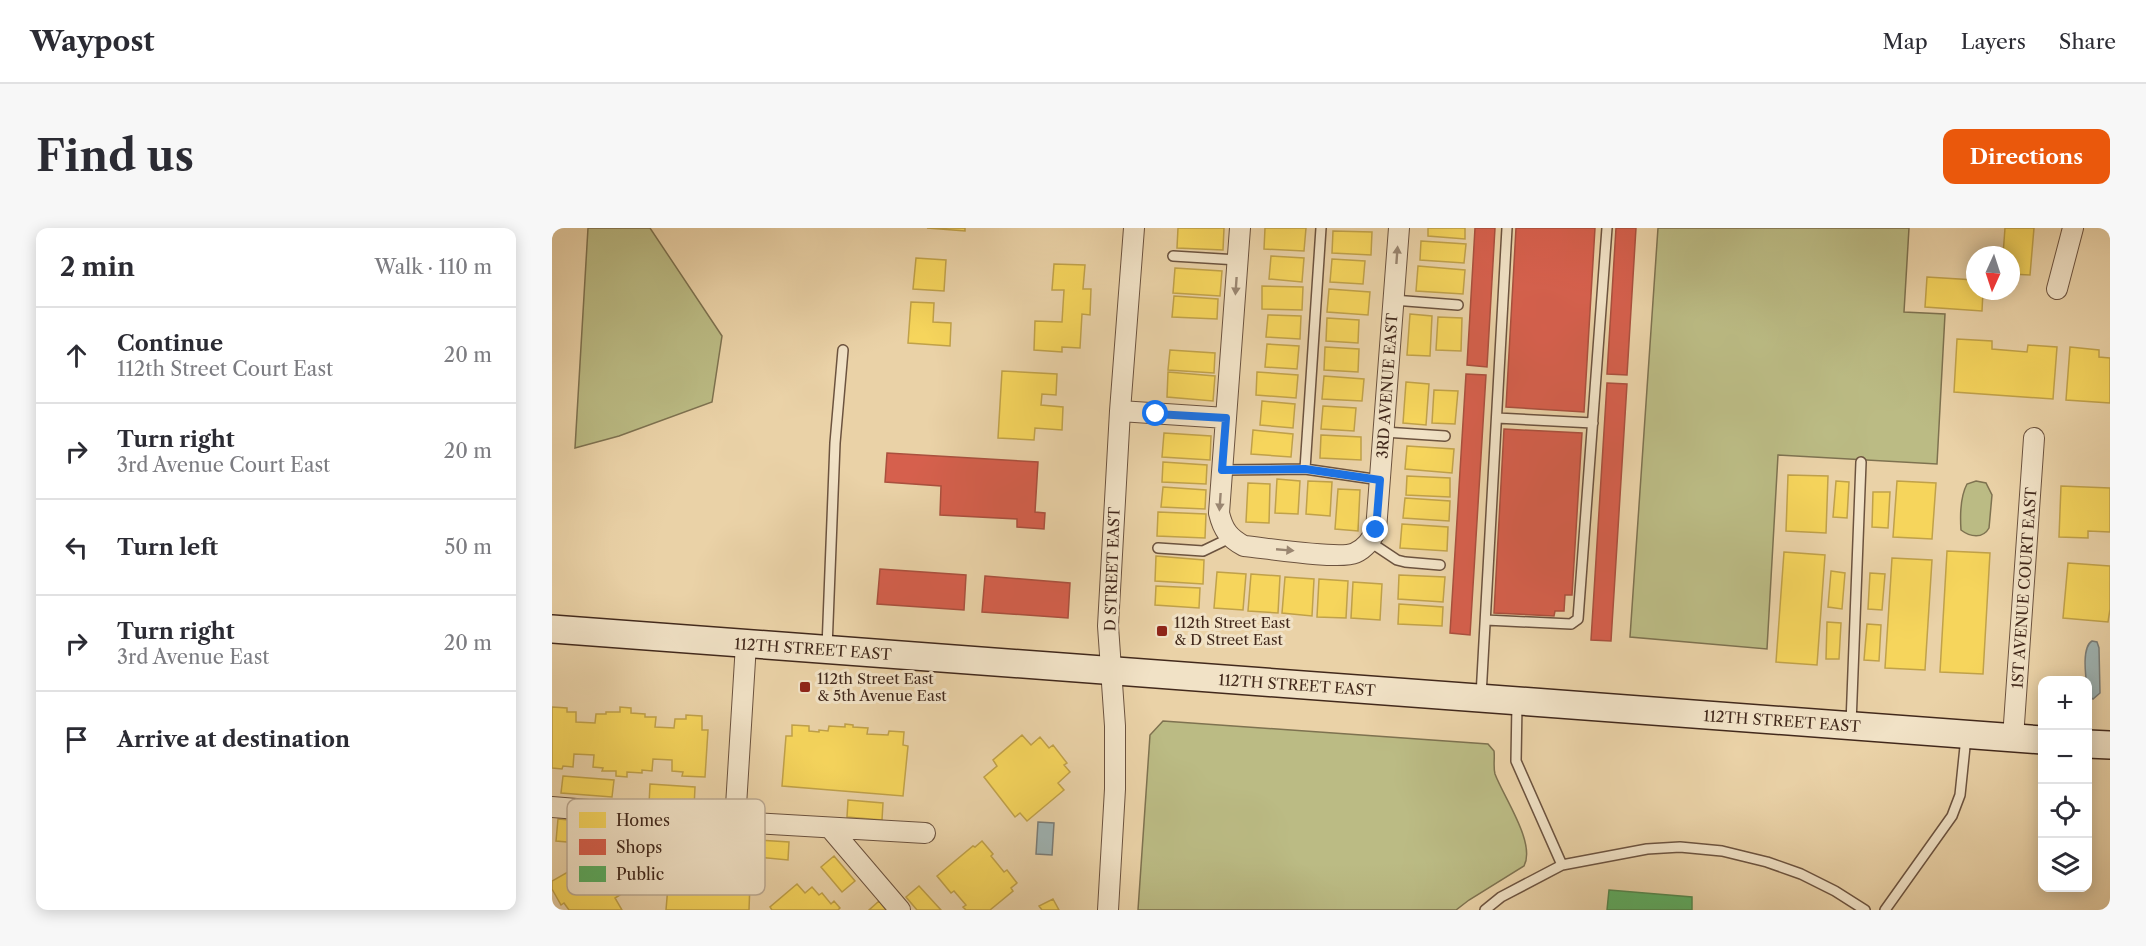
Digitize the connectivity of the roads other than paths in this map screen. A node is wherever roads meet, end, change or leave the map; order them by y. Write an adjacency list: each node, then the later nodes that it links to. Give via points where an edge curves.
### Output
1 (1134, 228): 14 (street, D STREET EAST)
2 (1240, 228): 9 (street)
3 (1321, 228): 22 (lane)
4 (1399, 228): 11 (street, 3RD AVENUE EAST, one-way to 4)
5 (1507, 228): 15 (lane)
6 (1607, 228): 17 (lane)
7 (2073, 228): 10 (street)
8 (1173, 256): 9 (lane)
9 (1238, 260): 16 (street, one-way to 16)
10 (2057, 289)
11 (1393, 300): 12 (lane); 18 (street, 3RD AVENUE EAST)
12 (1458, 305)
13 (843, 350): 32 (lane, via 835,443)
14 (1119, 411): 16 (street); 33 (street, D STREET EAST, via 1108,626)
15 (1497, 417): 17 (lane); 29 (lane)
16 (1226, 418): 23 (street)
17 (1593, 423): 29 (lane, via 1578,620 1571,624)
18 (1384, 432): 19 (lane); 24 (street, 3RD AVENUE EAST)
19 (1445, 436)
20 (2034, 438): 38 (street, 1ST AVENUE COURT EAST)
21 (1861, 462): 36 (lane)
22 (1305, 469): 23 (lane); 24 (lane)
23 (1222, 470): 25 (street, one-way to 25, via 1219,513)
24 (1380, 480): 26 (street, 3RD AVENUE EAST, via 1376,530)
25 (1230, 538): 26 (street, one-way to 26, via 1244,546 1337,555 1355,553); 27 (lane, via 1203,551)
26 (1370, 542): 28 (lane, via 1397,560)
27 (1158, 548)
28 (1440, 565)
29 (1486, 620): 34 (lane)
30 (552, 629): 31 (main road, 112TH STREET EAST)
31 (746, 644): 32 (main road, 112TH STREET EAST); 42 (street)
32 (827, 650): 33 (main road, 112TH STREET EAST)
33 (1111, 671): 34 (main road, 112TH STREET EAST); 50 (street, D STREET EAST, via 1115,789)
34 (1481, 699): 35 (main road, 112TH STREET EAST)
35 (1516, 701): 36 (main road, 112TH STREET EAST); 48 (lane, via 1516,761)
36 (1851, 726): 37 (main road, 112TH STREET EAST)
37 (1966, 735): 38 (main road, 112TH STREET EAST); 53 (lane, via 1960,795 1952,816)
38 (2013, 738): 39 (main road, 112TH STREET EAST)
39 (2038, 740)
40 (2092, 744): 41 (main road)
41 (2110, 745)
42 (736, 799)
43 (552, 807): 44 (street)
44 (567, 808)
45 (765, 824): 46 (street)
46 (830, 828): 47 (street); 49 (street)
47 (925, 833)
48 (1562, 865): 51 (lane, via 1501,897); 52 (lane, via 1647,849 1713,849 1801,874)
49 (900, 910)
50 (1108, 910)
51 (1485, 910)
52 (1865, 910)
53 (1885, 910)

